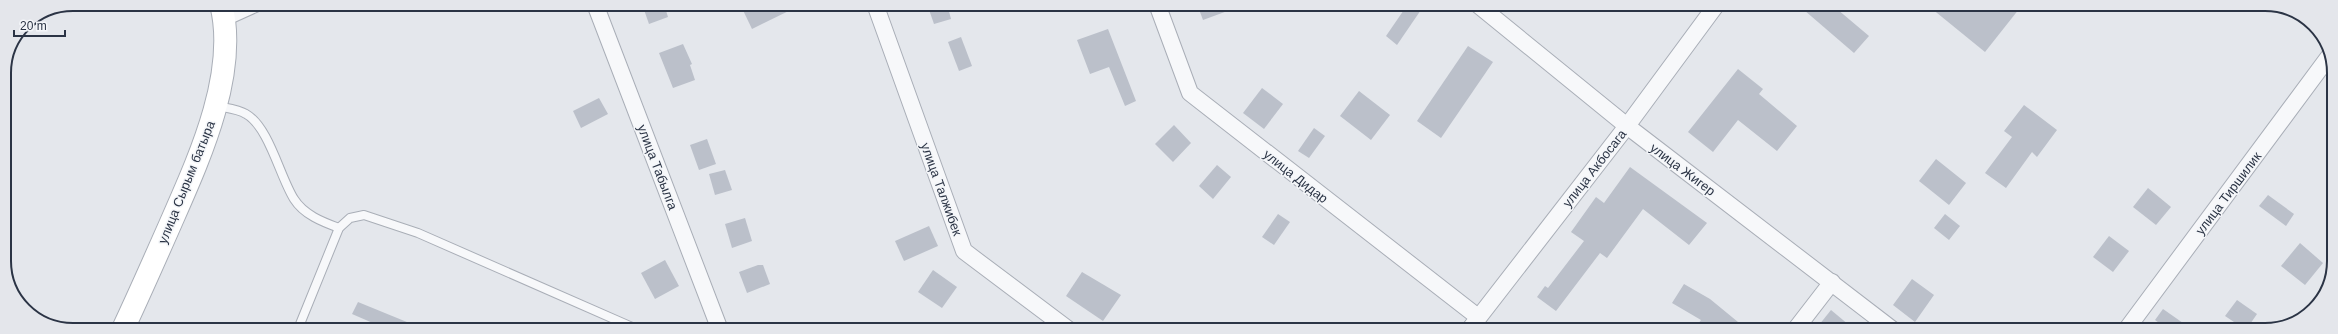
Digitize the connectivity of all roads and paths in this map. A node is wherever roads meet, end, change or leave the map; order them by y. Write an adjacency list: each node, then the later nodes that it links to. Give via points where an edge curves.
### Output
1 (223, 11): 8 (street, улица Сырым батыра, via 224,67)
2 (598, 11): 15 (street, улица Табылга)
3 (878, 11): 16 (street, улица Талжибек, via 964,251)
4 (1160, 11): 17 (street, улица Дидар, via 1190,93)
5 (1486, 11): 9 (street, улица Жигер)
6 (1712, 11): 9 (street, улица Акбосага)
7 (2326, 61): 21 (street, улица Тиршилик)
8 (217, 106): 10 (lane, via 245,113 255,121 294,200 313,218); 12 (street, улица Сырым батыра, via 191,176)
9 (1627, 126): 11 (street, улица Жигер); 18 (street, улица Акбосага)
10 (340, 228): 13 (lane); 14 (lane, via 350,218 364,215 418,233)
11 (1832, 282): 19 (street); 20 (street, улица Жигер)
12 (127, 323)
13 (301, 323)
14 (623, 323)
15 (717, 323)
16 (1060, 323)
17 (1472, 323)
18 (1474, 323)
19 (1800, 323)
20 (1884, 323)
21 (2131, 323)

